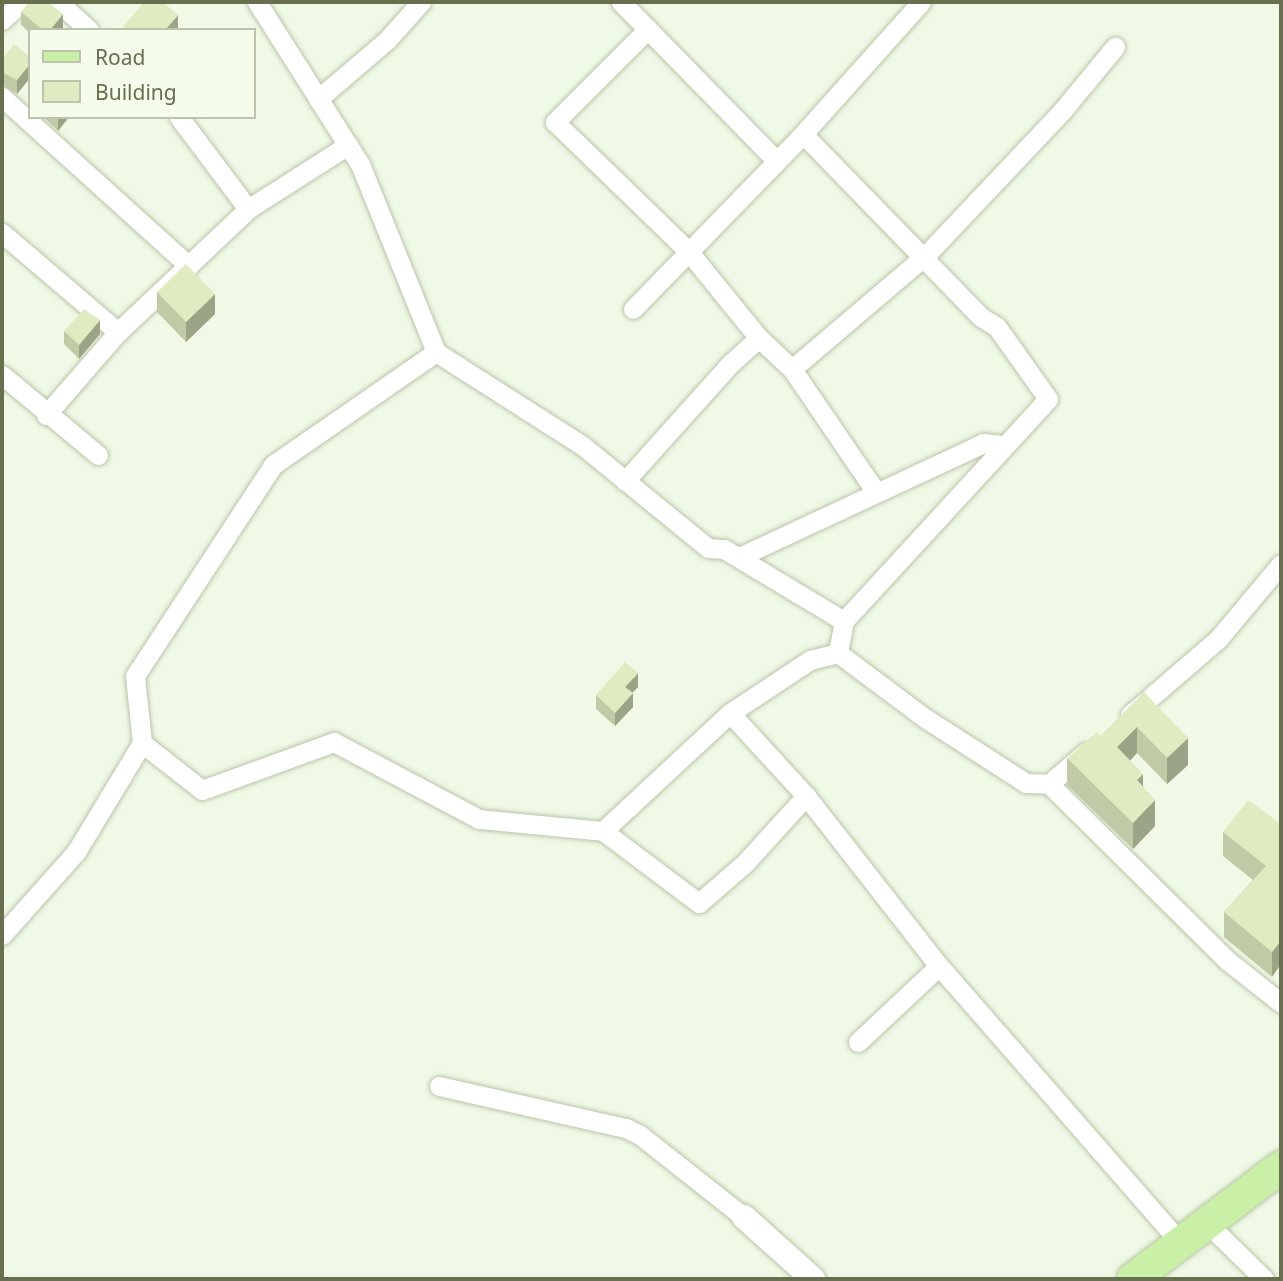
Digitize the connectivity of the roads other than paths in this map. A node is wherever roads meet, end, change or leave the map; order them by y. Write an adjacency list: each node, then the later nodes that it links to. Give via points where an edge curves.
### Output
1 (21, 2): 7 (street)
2 (58, 2): 8 (street)
3 (257, 2): 12 (street)
4 (421, 2): 12 (street, via 387,40)
5 (621, 2): 9 (street)
6 (921, 2): 14 (street)
7 (2, 20)
8 (87, 28)
9 (648, 29): 16 (street); 19 (street, via 555,122)
10 (1115, 47): 20 (street, via 1063,110)
11 (2, 97): 21 (street)
12 (318, 99): 15 (street)
13 (180, 119): 17 (street)
14 (803, 134): 16 (street); 20 (street)
15 (348, 145): 17 (street); 25 (street)
16 (775, 159): 19 (street)
17 (248, 209): 21 (street)
18 (2, 233): 23 (street)
19 (689, 252): 22 (street); 24 (street)
20 (925, 256): 26 (street); 29 (street, via 981,317 997,327 1048,399)
21 (189, 266): 23 (street)
22 (633, 309)
23 (118, 332): 28 (street)
24 (759, 338): 26 (street); 31 (street)
25 (436, 352): 31 (street, via 583,446); 38 (street, via 273,465 135,676)
26 (792, 369): 32 (street)
27 (2, 375): 28 (street)
28 (46, 415): 30 (street)
29 (1003, 445): 32 (street, via 983,443); 35 (street, via 995,462)
30 (98, 455)
31 (625, 481): 33 (street, via 708,548 724,549)
32 (877, 492): 33 (street)
33 (738, 557): 35 (street)
34 (1281, 564): 39 (street, via 1218,639)
35 (844, 621): 36 (street)
36 (838, 653): 37 (street, via 810,660); 39 (street, via 925,718 1026,783)
37 (730, 713): 40 (street); 41 (street)
38 (142, 743): 41 (street, via 202,790 334,742 479,819); 42 (street, via 76,852)
39 (1049, 784): 44 (street, via 1228,961)
40 (806, 796): 41 (street, via 745,863 699,903); 43 (street)
41 (603, 831)
42 (2, 935)
43 (939, 966): 45 (street); 50 (street)
44 (1281, 1003)
45 (858, 1042)
46 (439, 1086): 48 (street, via 640,1135)
47 (1281, 1167): 49 (main road)
48 (744, 1217): 51 (street)
49 (1208, 1223): 50 (main road); 53 (street)
50 (1181, 1243): 52 (main road)
51 (813, 1279)
52 (1133, 1279)
53 (1264, 1279)

